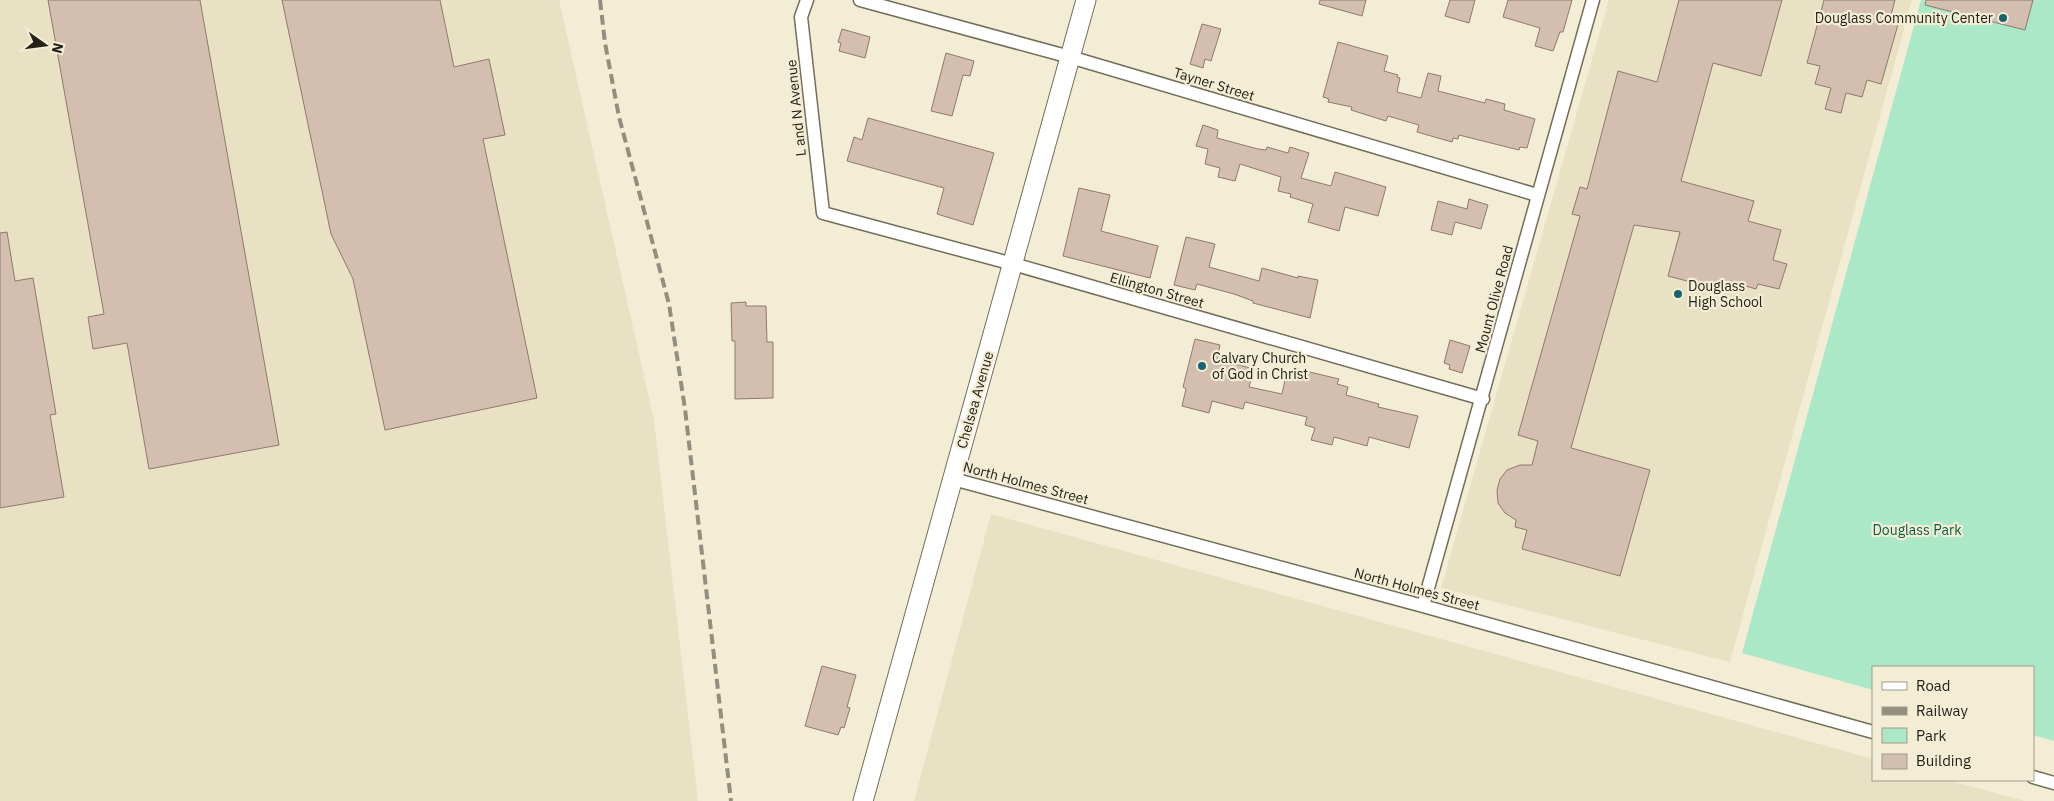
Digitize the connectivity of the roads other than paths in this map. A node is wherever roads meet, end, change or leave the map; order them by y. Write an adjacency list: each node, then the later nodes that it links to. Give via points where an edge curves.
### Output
1 (807, 0): 8 (street, L and N Avenue, via 801,17)
2 (860, 0): 5 (street)
3 (1086, 0): 6 (main road, Chelsea Avenue)
4 (1593, 0): 7 (street, Mount Olive Road)
5 (880, 2): 6 (street, Tayner Street)
6 (1070, 57): 7 (street, Tayner Street); 9 (main road, Chelsea Avenue)
7 (1537, 195): 10 (street, Mount Olive Road)
8 (823, 213): 9 (street, Ellington Street)
9 (1013, 264): 10 (street, Ellington Street); 11 (main road, Chelsea Avenue)
10 (1483, 399): 12 (street, Mount Olive Road)
11 (953, 479): 12 (street, North Holmes Street); 16 (main road, Chelsea Avenue)
12 (1423, 606): 13 (street, North Holmes Street)
13 (1872, 732)
14 (2034, 777): 15 (street)
15 (2054, 783)
16 (863, 801)

